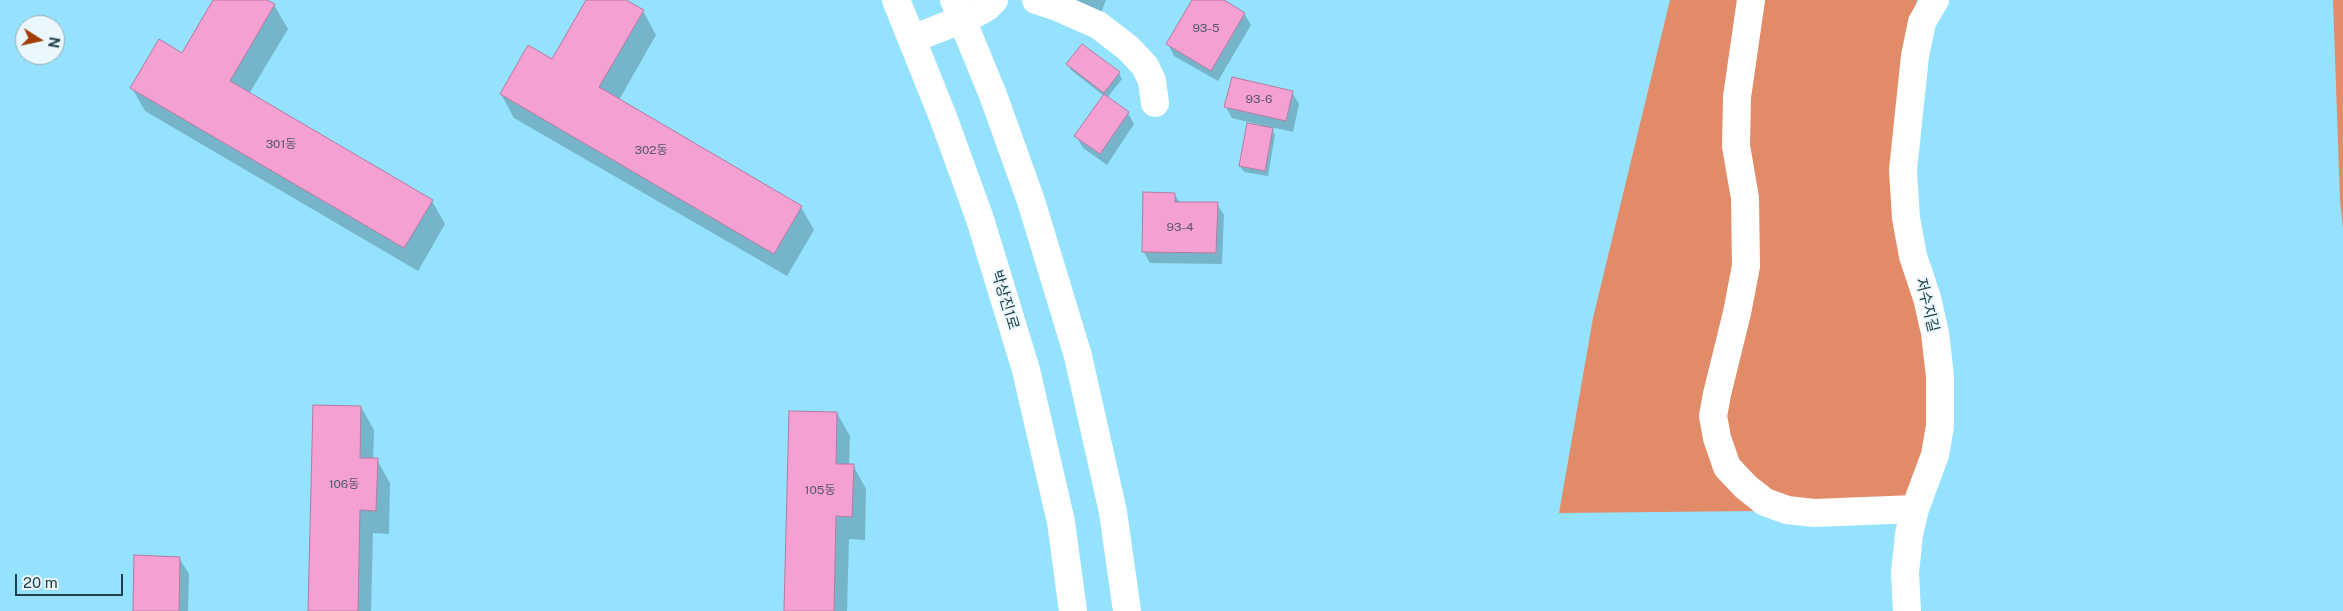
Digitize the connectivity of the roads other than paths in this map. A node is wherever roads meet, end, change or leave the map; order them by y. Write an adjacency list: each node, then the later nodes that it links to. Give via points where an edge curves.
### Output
1 (896, 0): 7 (street, 박상진1로)
2 (994, 0): 6 (street, via 987,7)
3 (1036, 0): 8 (street, via 1098,25 1128,48 1145,66 1152,81)
4 (1751, 0): 9 (street, via 1737,97 1736,146 1745,198 1746,266 1738,314 1716,394 1713,416 1717,438 1728,467 1764,502 1788,510 1814,513)
5 (1935, 0): 9 (street, 저수지길, via 1922,22 1915,56 1903,170 1906,218 1913,256 1935,333 1940,377 1940,426 1935,455)
6 (958, 10): 7 (street); 11 (street, via 1031,201 1078,356 1114,512)
7 (912, 39): 10 (street, 박상진1로, via 980,219 1026,370 1061,522)
8 (1155, 103)
9 (1915, 509): 12 (street, 저수지길, via 1905,572)
10 (1072, 611)
11 (1127, 611)
12 (1907, 611)

